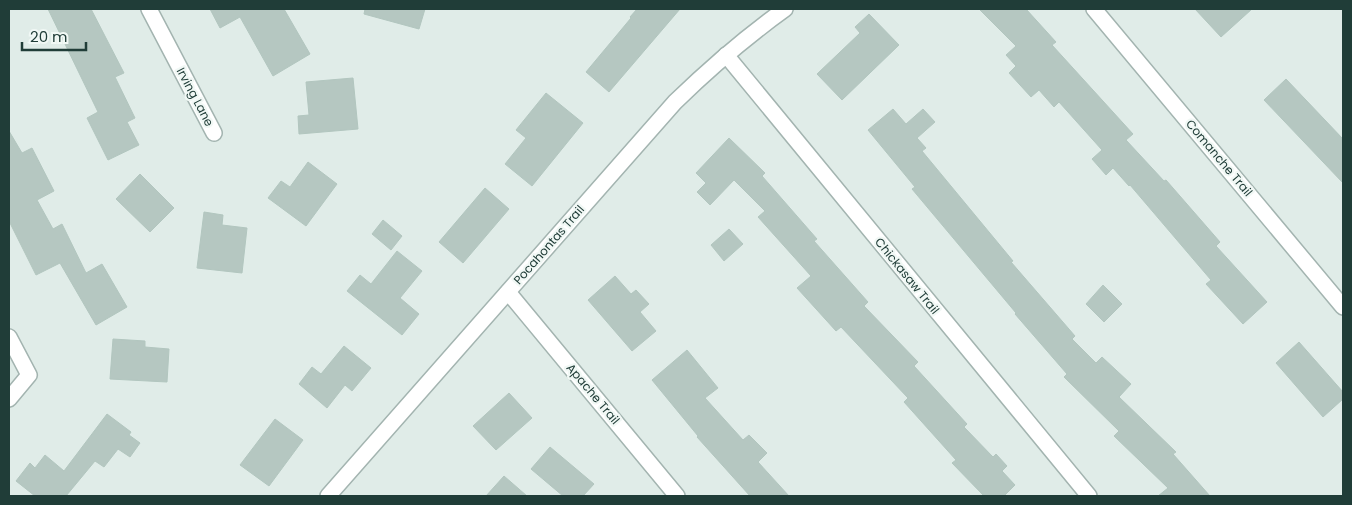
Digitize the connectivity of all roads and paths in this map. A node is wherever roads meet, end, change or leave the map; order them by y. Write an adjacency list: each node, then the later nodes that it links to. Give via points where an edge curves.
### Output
1 (149, 9): 5 (street, Irving Lane)
2 (785, 9): 4 (street, Pocahontas Trail)
3 (1094, 9): 7 (street, Comanche Trail)
4 (726, 55): 6 (street, Pocahontas Trail, via 675,102); 12 (street, Chickasaw Trail)
5 (214, 133)
6 (508, 292): 10 (street, Pocahontas Trail); 11 (street, Apache Trail)
7 (1343, 307)
8 (9, 337): 9 (street, via 30,375)
9 (9, 399)
10 (328, 496)
11 (677, 496)
12 (1089, 496)

